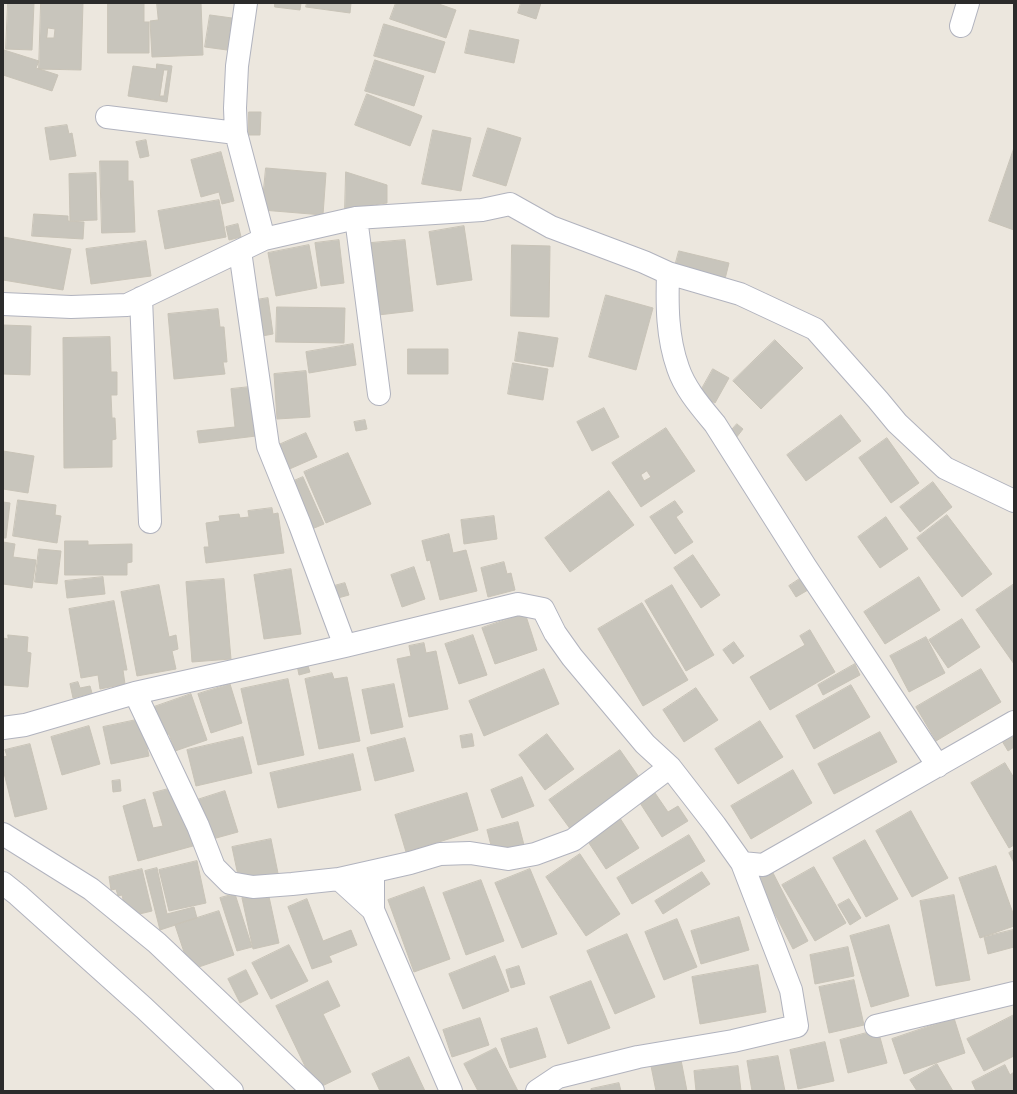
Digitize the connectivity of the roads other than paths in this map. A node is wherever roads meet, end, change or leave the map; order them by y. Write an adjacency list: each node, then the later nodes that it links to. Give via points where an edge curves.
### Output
1 (246, 3): 5 (street, via 237,66)
2 (968, 3): 3 (street)
3 (961, 26)
4 (107, 117): 5 (street)
5 (236, 133): 7 (street)
6 (356, 218): 7 (street); 9 (street, via 482,210 510,204 551,227); 12 (street)
7 (264, 239): 8 (street)
8 (240, 250): 10 (street); 15 (street, via 268,446)
9 (668, 273): 13 (street, via 740,294 815,329 896,423 946,468); 19 (street, via 670,340 678,368 686,384 699,406 715,424 805,566)
10 (141, 298): 11 (street, via 127,305 111,306); 14 (street)
11 (3, 304)
12 (380, 394)
13 (1014, 501)
14 (150, 522)
15 (345, 646): 16 (street); 20 (street, via 518,604 543,609 555,633 572,657 646,744)
16 (136, 693): 18 (street, via 25,725); 24 (street, via 198,826 214,867 230,883 253,887)
17 (1014, 722): 19 (street)
18 (3, 728)
19 (938, 766): 22 (street, via 763,865)
20 (670, 767): 22 (street); 23 (street, via 573,840 535,854 508,859 470,853 440,854)
21 (3, 834): 30 (street, via 91,889 151,938)
22 (742, 863): 32 (street, via 791,990 797,1026 733,1041 630,1059 558,1077)
23 (373, 872): 24 (street); 26 (street)
24 (339, 879): 26 (street)
25 (3, 883): 29 (street)
26 (373, 910): 31 (street)
27 (1014, 992): 28 (street)
28 (876, 1026)
29 (232, 1091)
30 (313, 1091)
31 (451, 1091)
32 (537, 1091)

